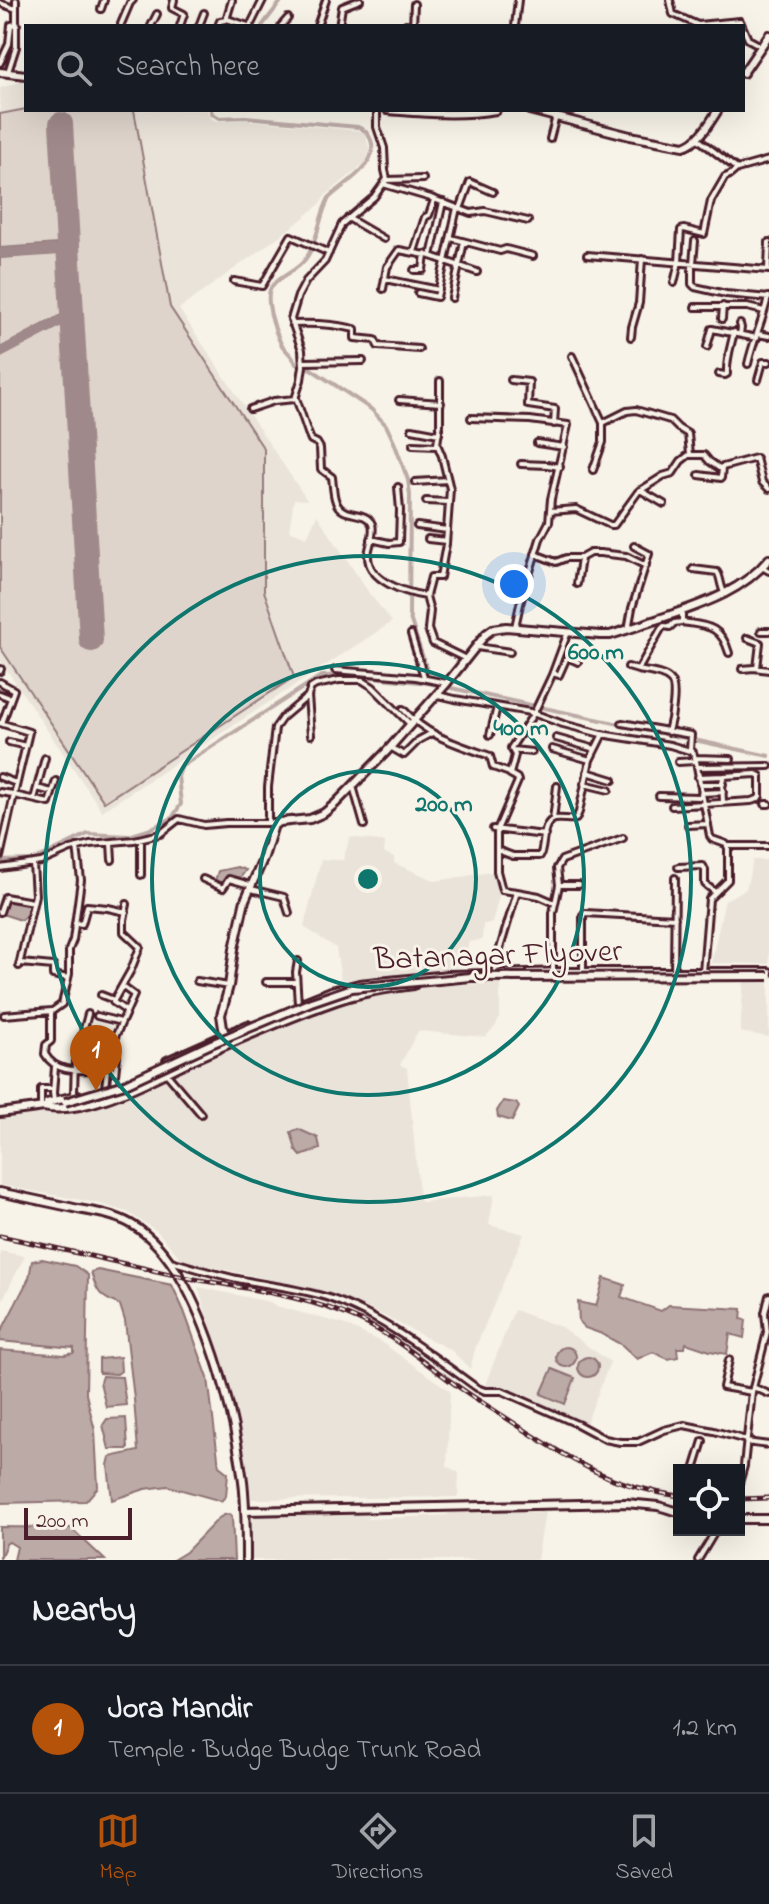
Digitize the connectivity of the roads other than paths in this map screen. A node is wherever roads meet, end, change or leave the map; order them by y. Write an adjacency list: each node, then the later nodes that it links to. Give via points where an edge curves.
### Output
1 (16, 0): 13 (street)
2 (104, 0): 14 (street)
3 (133, 0): 20 (street)
4 (174, 0): 22 (street, via 172,8 184,14)
5 (232, 0): 18 (street)
6 (263, 0): 26 (street)
7 (326, 0): 28 (street)
8 (518, 0): 31 (street)
9 (670, 0): 32 (street, via 675,15)
10 (356, 1): 29 (street, via 342,7)
11 (0, 3): 13 (street)
12 (414, 4): 30 (street)
13 (16, 9): 19 (street)
14 (101, 9)
15 (204, 13): 23 (street)
16 (157, 14): 21 (street)
17 (288, 18): 27 (street)
18 (226, 19): 24 (street); 25 (street)
19 (17, 24): 38 (street, via 11,25); 40 (street, via 16,50)
20 (121, 24)
21 (152, 24)
22 (181, 24)
23 (200, 24)
24 (219, 24)
25 (242, 24)
26 (250, 24)
27 (283, 24)
28 (318, 24)
29 (339, 24)
30 (413, 24)
31 (515, 24)
32 (700, 24)
33 (712, 24): 34 (street)
34 (743, 24)
35 (769, 35): 37 (street)
36 (745, 38): 37 (street)
37 (761, 46): 39 (street)
38 (0, 63)
39 (745, 70)
40 (4, 72): 41 (street)
41 (24, 75)
42 (377, 112): 53 (street)
43 (451, 112): 44 (street)
44 (482, 112)
45 (538, 112): 47 (street)
46 (716, 112): 48 (street)
47 (556, 116): 48 (street, via 677,146); 49 (street)
48 (697, 138): 51 (street)
49 (550, 139)
50 (769, 160): 51 (street)
51 (737, 169): 72 (street, via 714,194 704,234 681,230)
52 (423, 179): 53 (street)
53 (385, 182): 55 (street); 58 (street)
54 (493, 192): 57 (street, via 470,182)
55 (434, 199): 56 (street); 65 (street)
56 (443, 202): 57 (street); 67 (street)
57 (459, 208): 59 (street); 60 (street)
58 (348, 218): 61 (street); 66 (street)
59 (528, 221)
60 (450, 238): 63 (street); 71 (street)
61 (384, 239)
62 (695, 241): 73 (street)
63 (464, 242): 69 (street); 74 (street)
64 (769, 242): 76 (street)
65 (414, 252): 67 (street); 78 (street, via 398,250)
66 (329, 253): 79 (street, via 291,236 262,286); 90 (street, via 303,285)
67 (428, 255): 71 (street); 75 (street, via 423,270)
68 (587, 255): 70 (street)
69 (533, 256)
70 (642, 259): 72 (street); 96 (street)
71 (445, 261): 74 (street); 82 (street)
72 (679, 262): 73 (street); 80 (street)
73 (692, 263): 76 (street); 85 (street, via 695,287)
74 (459, 266): 77 (street); 84 (street)
75 (414, 270)
76 (768, 270)
77 (477, 272)
78 (385, 279): 81 (street); 82 (street)
79 (234, 281)
80 (674, 283)
81 (383, 289)
82 (439, 290): 83 (street, via 436,297)
83 (418, 293)
84 (452, 298)
85 (768, 298): 88 (street)
86 (723, 306): 87 (street); 88 (street); 89 (street)
87 (695, 307)
88 (764, 311): 94 (street)
89 (722, 319)
90 (292, 324): 98 (street, via 355,329 355,338 374,340 378,346); 103 (street)
91 (740, 324): 93 (street)
92 (734, 332): 93 (street); 97 (street, via 712,329); 104 (street, via 726,375)
93 (740, 334): 94 (street)
94 (758, 336): 95 (street); 102 (street)
95 (769, 336)
96 (631, 337)
97 (707, 347)
98 (419, 349)
99 (572, 356): 113 (street)
100 (363, 361): 103 (street)
101 (769, 362): 106 (street, via 763,362)
102 (748, 364)
103 (303, 366): 108 (street)
104 (719, 374)
105 (511, 380): 114 (street, via 529,382 528,404 555,409)
106 (758, 380)
107 (440, 381): 110 (street)
108 (295, 397): 111 (street); 138 (street, via 311,440 319,445 321,469 332,477 336,503 343,512 370,521)
109 (399, 400): 110 (street)
110 (441, 403): 116 (street)
111 (250, 409)
112 (471, 418): 114 (street)
113 (603, 423): 121 (street, via 631,410 667,419 688,434); 125 (street)
114 (554, 424): 120 (street, via 568,425)
115 (412, 429): 116 (street)
116 (439, 434): 119 (street)
117 (537, 443): 120 (street)
118 (413, 445): 119 (street)
119 (437, 446): 127 (street)
120 (564, 447): 123 (street)
121 (689, 455): 124 (street, via 704,455); 131 (street, via 673,473)
122 (521, 464): 123 (street)
123 (560, 467): 135 (street)
124 (722, 468): 126 (street, via 721,478); 130 (street, via 756,458)
125 (593, 470)
126 (699, 475)
127 (449, 480): 128 (street); 133 (street)
128 (415, 482)
129 (398, 487): 138 (street, via 399,542)
130 (769, 489)
131 (640, 490): 134 (street); 135 (street, via 614,525 576,509)
132 (426, 501): 133 (street)
133 (449, 502): 137 (street)
134 (664, 504)
135 (550, 511): 142 (street)
136 (417, 526): 137 (street)
137 (447, 530): 140 (street)
138 (371, 539): 150 (street, via 370,565 384,581)
139 (428, 539): 140 (street)
140 (446, 541): 150 (street, via 440,577 431,577)
141 (634, 546): 145 (street, via 649,553)
142 (535, 554): 143 (street, via 556,562); 153 (street)
143 (581, 558): 145 (street, via 590,553 626,556); 148 (street)
144 (769, 559): 147 (street)
145 (646, 566): 154 (street)
146 (693, 569): 149 (street, via 718,574)
147 (765, 569): 149 (street)
148 (577, 584)
149 (725, 594): 151 (street)
150 (426, 596): 163 (street, via 431,640)
151 (682, 611): 152 (street); 154 (street)
152 (682, 622): 162 (street, via 712,628 725,639); 169 (street, via 661,629)
153 (515, 627): 157 (street); 160 (street, via 493,629)
154 (628, 630): 157 (street, via 605,635)
155 (761, 631): 156 (street)
156 (769, 631)
157 (568, 632): 171 (street)
158 (411, 634): 172 (street)
159 (747, 638): 166 (street, via 760,643)
160 (476, 646): 161 (street); 163 (street)
161 (510, 652)
162 (729, 653)
163 (466, 659): 174 (street)
164 (578, 662): 171 (street, via 567,657 559,675)
165 (628, 667): 169 (street)
166 (757, 668): 167 (street); 170 (street)
167 (742, 669)
168 (335, 670): 172 (street)
169 (638, 670): 185 (street, via 672,682)
170 (769, 670)
171 (553, 673): 181 (street)
172 (427, 679): 174 (street)
173 (0, 682): 178 (street, via 14,690)
174 (446, 684): 175 (street)
175 (438, 693): 179 (street); 182 (street)
176 (0, 694): 178 (street)
177 (308, 696): 182 (street, via 321,683 358,679); 188 (street); 231 (street, via 275,728)
178 (10, 698): 183 (street)
179 (497, 707): 181 (street); 189 (street)
180 (403, 709): 182 (street)
181 (534, 713): 187 (street); 197 (street)
182 (412, 722): 186 (street); 193 (street)
183 (1, 723): 192 (street, via 29,732)
184 (622, 723): 185 (street)
185 (668, 732): 194 (street, via 691,735)
186 (432, 733): 193 (street, via 404,755); 206 (street, via 490,756 493,767)
187 (603, 734): 194 (street); 196 (street)
188 (311, 735)
189 (490, 735)
190 (556, 738): 196 (street)
191 (9, 742): 192 (street)
192 (26, 746): 212 (street)
193 (390, 747): 216 (street)
194 (690, 748): 203 (street)
195 (552, 749): 201 (street)
196 (595, 749): 201 (street)
197 (511, 750): 198 (street); 206 (street, via 515,755)
198 (532, 752)
199 (45, 758): 218 (street)
200 (731, 759): 203 (street)
201 (590, 760): 205 (street)
202 (678, 762): 203 (street)
203 (696, 762): 204 (street); 209 (street)
204 (769, 766)
205 (587, 772): 210 (street); 213 (street)
206 (510, 773): 236 (street, via 518,781)
207 (724, 776): 209 (street); 215 (street); 227 (street, via 757,774 761,791 755,800)
208 (0, 777): 212 (street)
209 (698, 777): 214 (street)
210 (613, 780)
211 (56, 781): 221 (street)
212 (17, 783): 223 (street)
213 (584, 784): 219 (street); 230 (street, via 576,819)
214 (700, 784): 215 (street); 224 (street)
215 (723, 784): 222 (street)
216 (353, 786): 232 (street, via 317,816); 234 (street)
217 (557, 786): 230 (street)
218 (37, 788): 221 (street); 226 (street)
219 (609, 790)
220 (0, 792): 223 (street)
221 (52, 792): 226 (street, via 49,803)
222 (723, 792): 224 (street); 227 (street)
223 (14, 795): 226 (street); 244 (street)
224 (701, 795): 225 (street); 228 (street)
225 (659, 796)
226 (34, 799)
227 (723, 802): 228 (street)
228 (703, 804): 229 (street); 233 (street)
229 (672, 806)
230 (553, 820): 237 (street)
231 (268, 823): 232 (street); 239 (street, via 204,825 179,819 160,834)
232 (276, 823): 256 (street)
233 (708, 824): 235 (street); 241 (street, via 712,839)
234 (364, 825)
235 (688, 825)
236 (495, 830): 237 (street); 245 (street)
237 (545, 835): 245 (street, via 540,856)
238 (623, 838): 254 (street, via 562,860 557,868)
239 (141, 839): 240 (street); 251 (street)
240 (111, 843): 243 (street); 247 (street)
241 (727, 846): 242 (street); 258 (street, via 728,880)
242 (769, 846)
243 (77, 847): 248 (street); 266 (street, via 81,880)
244 (1, 848): 246 (street)
245 (497, 850): 257 (street, via 502,890)
246 (0, 857)
247 (112, 860)
248 (33, 864): 250 (street); 259 (street)
249 (678, 867): 258 (street, via 703,866 705,884)
250 (0, 868)
251 (141, 875)
252 (675, 878): 265 (street)
253 (203, 879): 256 (street, via 223,888 229,879)
254 (559, 885): 255 (street); 260 (street)
255 (579, 885)
256 (250, 887): 264 (street, via 284,897); 279 (street)
257 (517, 892): 260 (street); 271 (street)
258 (715, 892): 272 (street, via 709,899)
259 (33, 902): 262 (street, via 5,897); 274 (street, via 19,964 53,966 53,975)
260 (555, 903): 268 (street)
261 (127, 904): 263 (street)
262 (0, 912)
263 (126, 912): 266 (street, via 87,906 82,924); 278 (street, via 124,932 140,947)
264 (289, 913)
265 (675, 918): 269 (street, via 585,913); 270 (street)
266 (75, 923): 274 (street)
267 (298, 961): 277 (street)
268 (553, 972): 269 (street); 271 (street)
269 (583, 972): 270 (street)
270 (674, 972): 272 (street)
271 (495, 973): 282 (street, via 359,984)
272 (703, 975): 273 (street); 290 (street, via 427,983 348,996)
273 (769, 975): 300 (street, Batanagar Flyover, bridge, via 471,977 352,988 125,1084)
274 (68, 978): 283 (street, via 62,1004)
275 (197, 981): 279 (street)
276 (266, 982): 277 (street)
277 (296, 982): 282 (street)
278 (123, 986): 281 (street); 284 (street, via 134,995)
279 (229, 986): 289 (street, via 221,1015)
280 (101, 995): 281 (street)
281 (114, 1000): 284 (street)
282 (298, 1004): 289 (street)
283 (52, 1011): 286 (street); 291 (street, via 45,1054)
284 (126, 1011): 288 (street)
285 (88, 1014): 293 (street)
286 (4, 1015)
287 (97, 1016): 288 (street)
288 (121, 1022): 294 (street, via 109,1049 117,1056)
289 (225, 1034): 290 (street); 296 (street)
290 (229, 1044): 295 (street)
291 (55, 1067): 293 (street); 298 (street)
292 (107, 1069): 293 (street); 294 (street); 297 (street)
293 (75, 1070): 299 (street)
294 (115, 1070): 296 (street)
295 (166, 1073): 300 (street, via 100,1100 58,1109); 302 (street)
296 (114, 1085): 297 (street)
297 (105, 1088): 299 (street)
298 (53, 1089): 300 (street); 300 (street, via 41,1089)
299 (76, 1096): 300 (street)
300 (52, 1103): 301 (street)
301 (0, 1112)
302 (201, 1114)
303 (0, 1192): 304 (street, via 126,1222)
304 (171, 1261): 310 (street, via 334,1300 394,1329 477,1388 502,1391 605,1439 633,1443 684,1425); 315 (street, via 198,1314 221,1379)
305 (769, 1296): 307 (street, via 767,1332)
306 (729, 1360): 307 (street, via 723,1387)
307 (752, 1389): 308 (street); 310 (street)
308 (769, 1394)
309 (703, 1441): 312 (street)
310 (746, 1441): 311 (street); 313 (street)
311 (769, 1445)
312 (696, 1464)
313 (743, 1464)
314 (673, 1510): 315 (street, via 626,1503)
315 (245, 1511): 319 (street)
316 (745, 1519): 317 (street)
317 (769, 1519)
318 (712, 1536): 320 (street)
319 (246, 1560)
320 (698, 1560)

